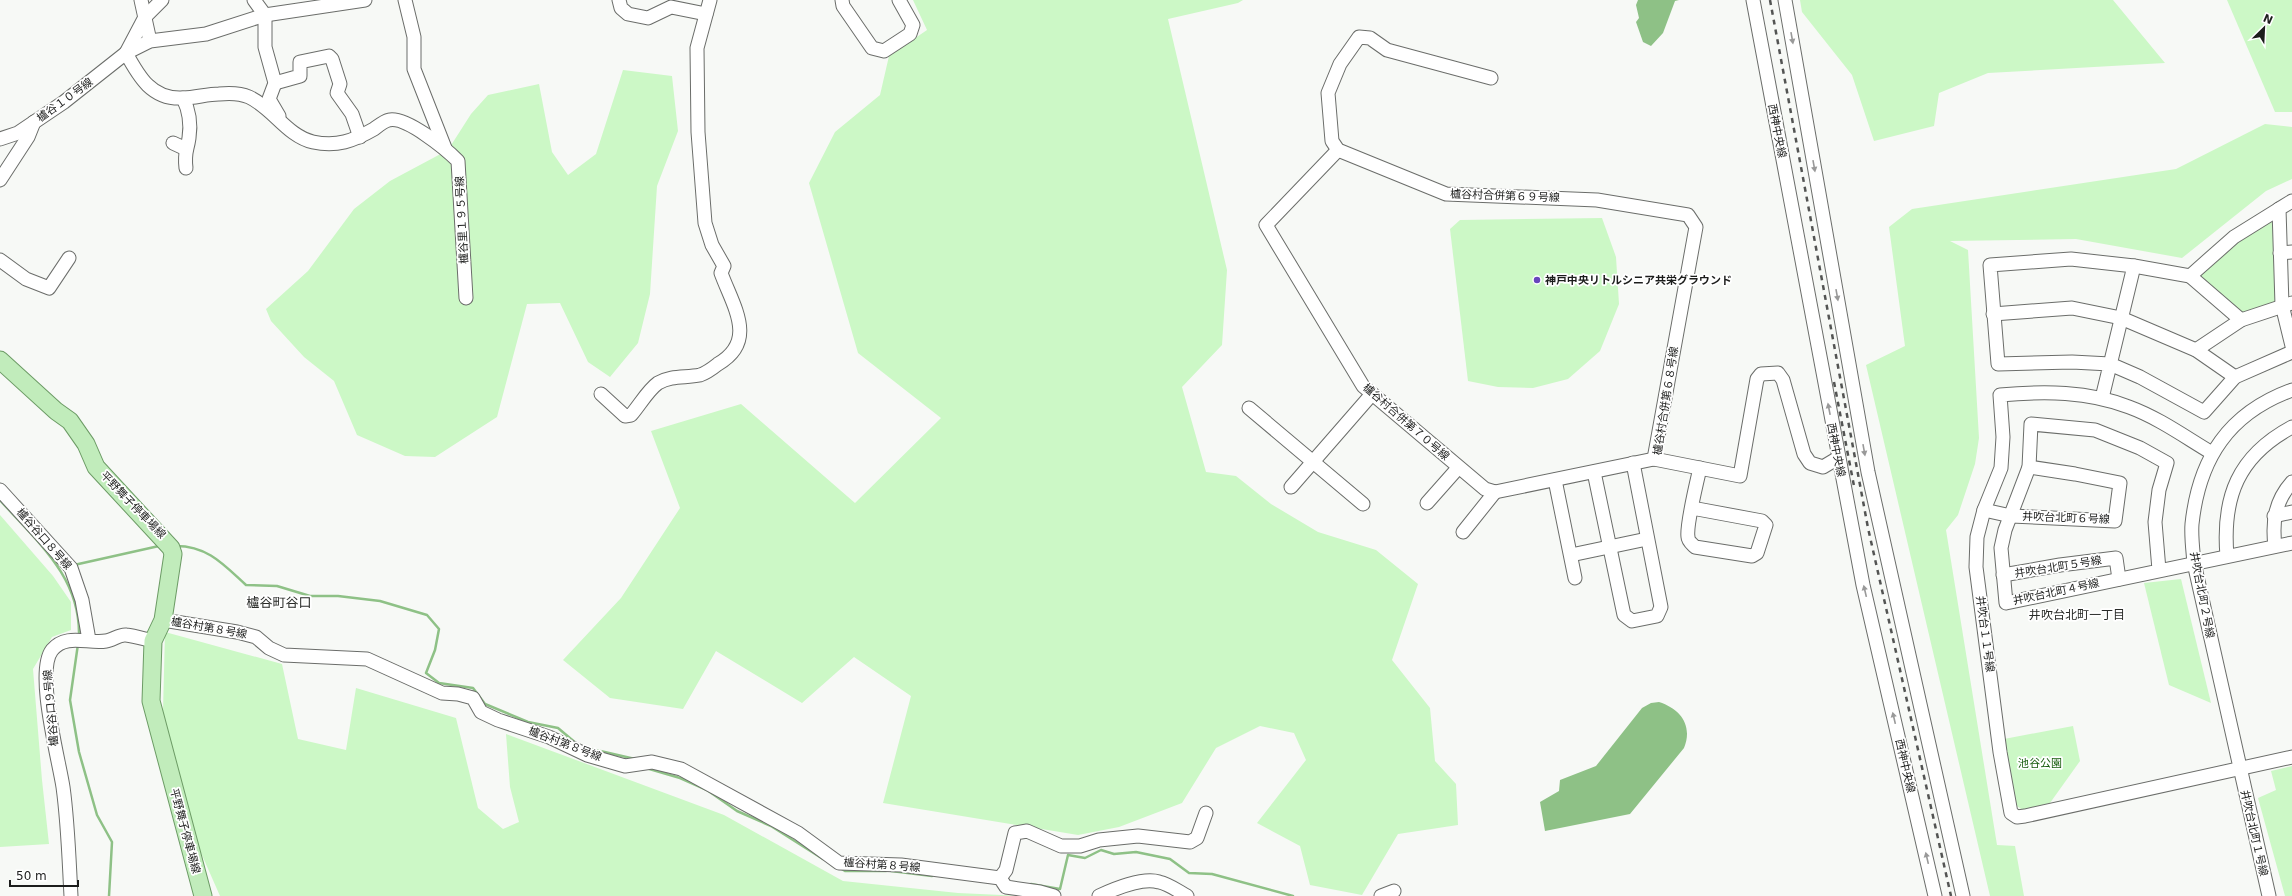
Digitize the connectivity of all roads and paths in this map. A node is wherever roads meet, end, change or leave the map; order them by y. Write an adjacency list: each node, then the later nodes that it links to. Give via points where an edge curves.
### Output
1 (141, 0): 14 (street)
2 (162, 0): 14 (street, 櫨谷１０号線)
3 (254, 0): 13 (street)
4 (365, 0): 13 (street, 櫨谷１０号線)
5 (405, 0): 25 (street, via 414,36 414,69)
6 (619, 0): 12 (street, via 621,8 628,14 648,18 672,7)
7 (710, 0): 12 (street)
8 (842, 0): 9 (street, via 843,6 872,48 884,51 910,34 914,25)
9 (899, 0)
10 (1752, 0): 56 (street, 西神中央線, one-way to 10)
11 (1785, 0): 103 (street, one-way to 103, via 1868,472)
12 (706, 14): 50 (street, via 697,48 698,132 704,223 712,245 724,266 721,273 740,323 739,345 728,358 702,374 689,377 674,376 658,384 630,415 625,416)
13 (265, 15): 15 (street, 櫨谷１０号線, via 206,34); 18 (street, via 265,47)
14 (145, 16): 15 (street); 16 (street, 櫨谷１０号線)
15 (150, 40): 16 (street, 櫨谷１０号線)
16 (126, 53): 19 (street, via 139,79 153,92); 20 (street, 櫨谷１０号線)
17 (1491, 78): 27 (street, via 1388,50 1370,38 1359,37 1340,64 1328,93 1332,141)
18 (274, 83): 21 (street, via 270,99); 22 (street, via 300,76 300,62 329,56 340,84 337,93 352,114)
19 (183, 98): 21 (street, via 233,93 248,97); 26 (street, via 188,109 189,138)
20 (34, 122): 23 (street, 櫨谷１０号線, via 18,133); 29 (street, via 28,137)
21 (282, 122): 22 (street, via 298,136 313,142 332,144)
22 (360, 137): 25 (street, via 390,120 404,121)
23 (0, 139)
24 (173, 143): 26 (street)
25 (445, 148): 38 (street, 櫨谷里１９５号線, via 458,161)
26 (186, 149): 28 (street)
27 (1338, 150): 32 (street, 櫨谷村合併第６９号線, via 1446,194 1597,200 1688,215); 51 (street, 櫨谷村合併第７０号線, via 1266,224 1363,386)
28 (186, 168)
29 (0, 180)
30 (2292, 201): 31 (street)
31 (2279, 209): 33 (street); 37 (street, via 2234,237)
32 (1696, 227): 57 (street, 櫨谷村合併第６８号線)
33 (2286, 252): 39 (street)
34 (69, 258): 35 (street, via 49,288 26,279)
35 (1, 261)
36 (2134, 266): 37 (street); 40 (street, via 2071,259 1990,265); 41 (street)
37 (2190, 276): 42 (street)
38 (466, 298)
39 (2287, 304): 42 (street); 43 (street)
40 (1993, 314): 41 (street, via 2072,308); 47 (street, via 1998,364)
41 (2121, 318): 44 (street); 47 (street)
42 (2241, 320): 44 (street)
43 (2292, 346)
44 (2196, 350): 48 (street)
45 (2292, 352): 48 (street)
46 (0, 360): 88 (main road, 平野舞子停車場線, via 56,411 70,420 86,444 96,467 170,545 173,554)
47 (2110, 364): 48 (street, via 2140,377 2204,412); 52 (street)
48 (2235, 377)
49 (2292, 390): 55 (street, 井吹台北町２号線, via 2251,409 2232,426)
50 (601, 394)
51 (1372, 394): 58 (street); 61 (street, 櫨谷村合併第７０号線)
52 (2102, 398): 55 (street, 井吹台１１号線, via 2130,407); 72 (street, 井吹台１１号線, via 2034,392 2000,395 2003,437 2001,468)
53 (1249, 408): 58 (street)
54 (2292, 427): 82 (street, via 2261,448 2239,474 2226,515)
55 (2212, 453): 83 (street, 井吹台北町２号線, via 2200,487 2192,524)
56 (1838, 458): 62 (street, 櫨谷村合併第６８号線, via 1823,467 1810,463 1804,454 1783,380 1778,373 1770,372 1761,374 1757,379 1740,476); 102 (street, 西神中央線, one-way to 56, via 1863,585)
57 (1654, 459): 59 (street); 62 (street, 櫨谷村合併第６８号線)
58 (1314, 461): 66 (street); 70 (street)
59 (1633, 464): 63 (street); 77 (street)
60 (2028, 467): 74 (street, 井吹台北町４号線); 74 (street, 井吹台北町６号線, via 2120,483 2115,521); 84 (street, 井吹台北町４号線, via 2031,424 2095,430 2140,448 2167,463 2159,490 2155,522)
61 (1458, 468): 68 (street, 櫨谷村合併第７０号線, via 1485,489); 69 (street)
62 (1700, 468): 71 (street)
63 (1594, 472): 64 (street); 79 (street)
64 (1555, 480): 68 (street); 81 (street)
65 (2292, 482): 75 (street, via 2281,497)
66 (1291, 487)
67 (0, 490): 89 (street, 櫨谷谷口８号線, via 71,568 82,600)
68 (1494, 492): 76 (street)
69 (1427, 503)
70 (1363, 504)
71 (1692, 508): 71 (street, via 1687,536 1695,547 1752,556 1757,552 1766,526 1762,521)
72 (1984, 510): 74 (street, 井吹台北町６号線); 92 (street, 井吹台１１号線, via 1977,537 1976,567 2010,813 2017,817 2026,816)
73 (2292, 512): 75 (street)
74 (2011, 516): 85 (street, 井吹台北町４号線, via 2004,530 2000,548)
75 (2274, 516): 80 (street)
76 (1463, 532)
77 (1647, 539): 79 (street); 79 (street, via 1661,608 1657,616 1632,621 1624,615)
78 (2292, 543): 80 (street, 井吹台北町４号線)
79 (1608, 546): 81 (street)
80 (2275, 546): 82 (street, 井吹台北町４号線)
81 (1571, 555): 86 (street)
82 (2227, 556): 83 (street, 井吹台北町４号線)
83 (2194, 563): 84 (street, 井吹台北町４号線); 92 (street, 井吹台北町２号線)
84 (2159, 570): 87 (street, 井吹台北町４号線)
85 (2003, 575): 87 (street, 井吹台北町５号線, via 2116,558); 87 (street, 井吹台北町４号線, via 2006,604)
86 (1575, 578)
87 (2119, 579)
88 (163, 620): 90 (main road, 平野舞子停車場線); 94 (street, 櫨谷村第８号線, via 256,637 269,648 284,655 367,658 442,693 473,698 481,712 549,737 587,755 625,766 652,762 681,770 798,833 839,863 902,865)
89 (81, 640): 90 (street, 櫨谷谷口９号線, via 106,641 125,634); 96 (street, 櫨谷谷口９号線, via 60,643 47,660 52,737 63,787)
90 (153, 640): 97 (main road, 平野舞子停車場線, via 151,701)
91 (2292, 757): 92 (street, 井吹台１１号線)
92 (2239, 770): 104 (street, 井吹台北町１号線)
93 (1206, 813): 94 (street, via 1198,838 1190,842 1138,836 1098,840 1080,846 1061,846 1027,831 1015,834)
94 (1003, 881): 98 (street, 櫨谷村第８号線, via 1006,887)
95 (1394, 891): 101 (street)
96 (71, 896)
97 (203, 896)
98 (1054, 896)
99 (1099, 896): 100 (street, via 1136,883 1158,881)
100 (1187, 896)
101 (1381, 896)
102 (1935, 896)
103 (1963, 896)
104 (2269, 896)

